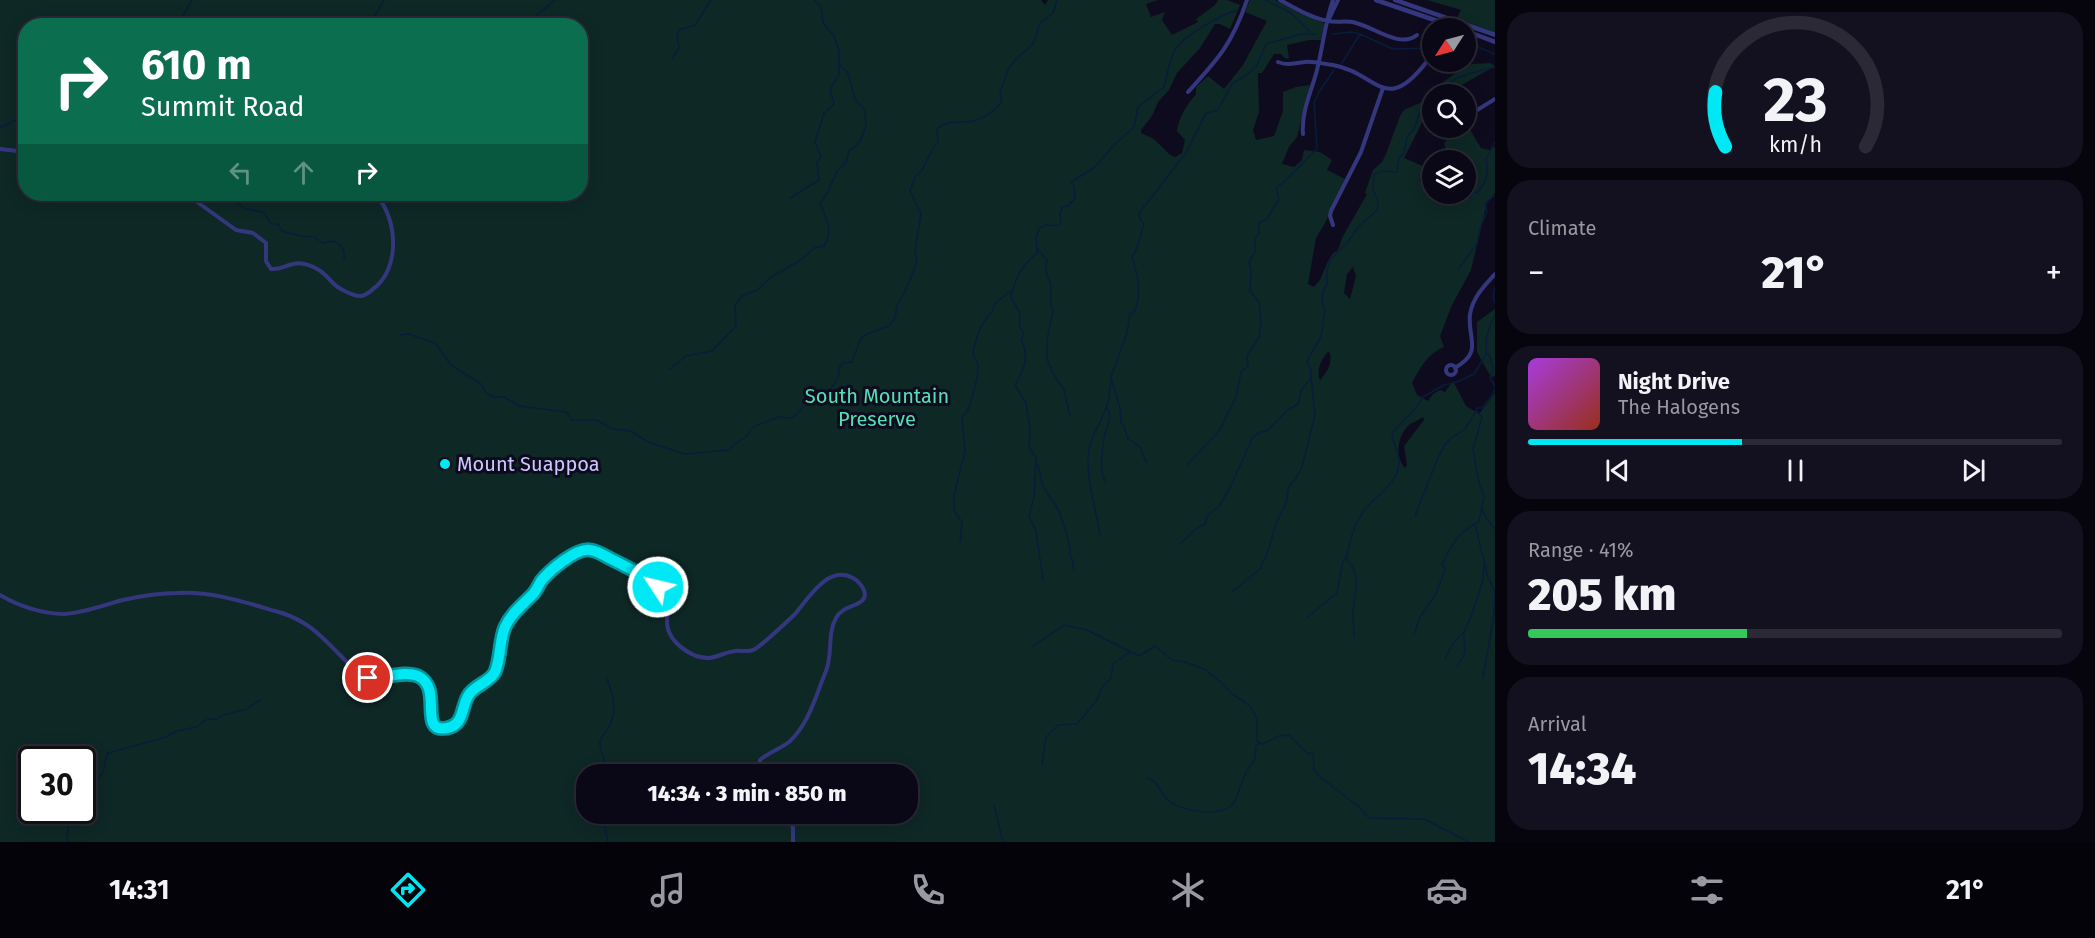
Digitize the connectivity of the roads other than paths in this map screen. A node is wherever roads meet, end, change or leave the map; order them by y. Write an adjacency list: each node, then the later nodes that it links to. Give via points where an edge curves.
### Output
1 (1247, 0): 17 (street, via 1225,51)
2 (1280, 0): 8 (street)
3 (1338, 0): 6 (street)
4 (1376, 0): 7 (street)
5 (1395, 0): 11 (street)
6 (1333, 5): 8 (street)
7 (1429, 18)
8 (1328, 21): 9 (street, via 1355,22 1398,39 1409,40); 14 (street)
9 (1417, 35)
10 (1476, 35): 12 (street)
11 (1495, 35)
12 (1495, 42)
13 (1278, 63): 14 (street)
14 (1319, 63): 16 (street, via 1342,67); 20 (street, via 1306,107)
15 (1422, 68): 16 (street, via 1408,83)
16 (1383, 88): 25 (street, via 1361,152 1331,211)
17 (1188, 92)
18 (1495, 99): 19 (street)
19 (1476, 113)
20 (1303, 134)
21 (0, 149): 22 (street)
22 (18, 151)
23 (196, 201): 24 (street, via 236,230 262,238 271,269 296,263 310,266 336,286 358,296 379,285 390,265 392,227)
24 (381, 201)
25 (1333, 225)
26 (1495, 274): 27 (street, via 1473,302 1472,353)
27 (1455, 368)
28 (0, 595): 29 (street, via 28,607 64,614 179,592 219,595 270,610 307,624 364,676 418,676 431,693 430,718 444,729 459,722 470,693 494,674 503,632 515,612 549,573 578,552 597,552 653,583 666,598 670,635 689,652 707,658 756,649 792,617 821,583 841,576 853,578 865,595 859,604 846,607 837,616 831,633 830,660 805,720 788,742)
29 (759, 764)
30 (791, 824): 31 (street)
31 (793, 842)

